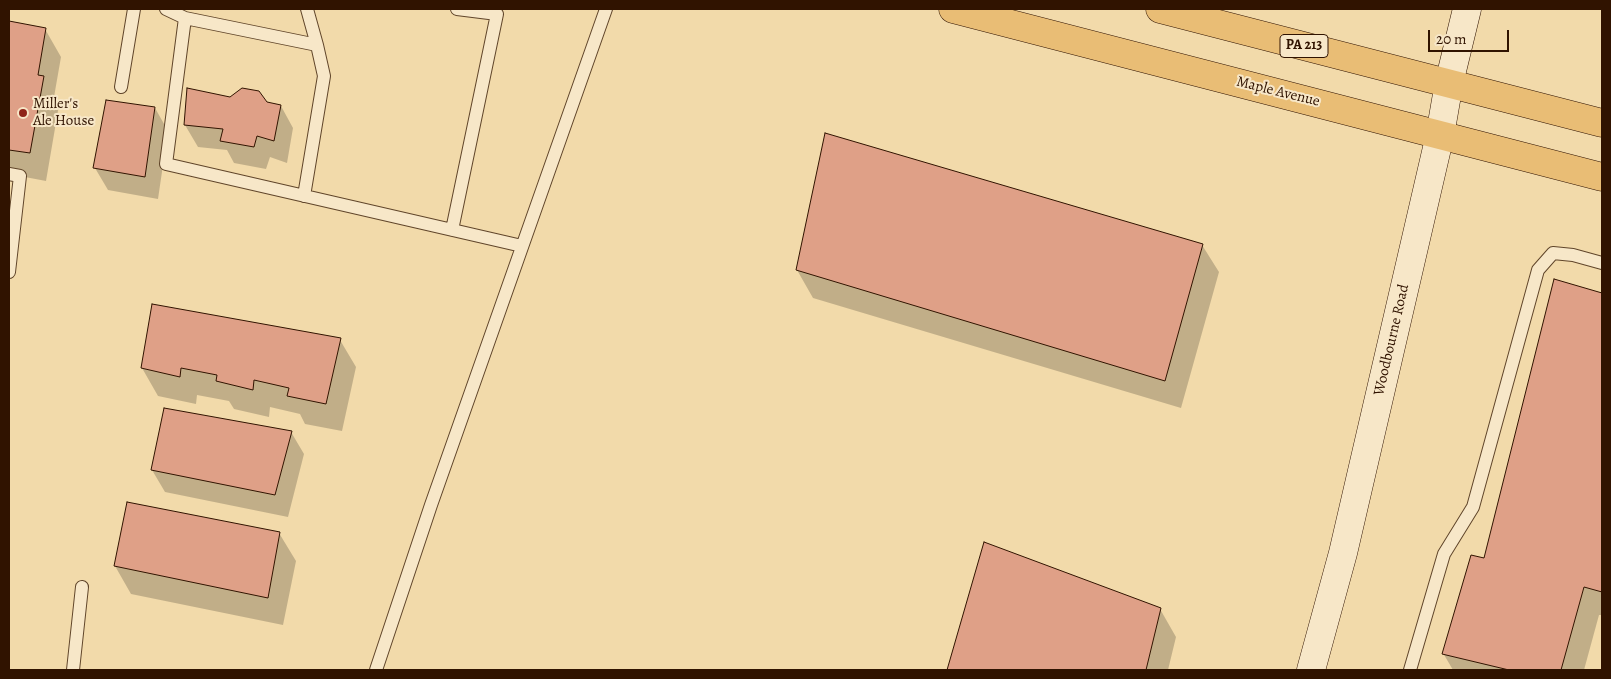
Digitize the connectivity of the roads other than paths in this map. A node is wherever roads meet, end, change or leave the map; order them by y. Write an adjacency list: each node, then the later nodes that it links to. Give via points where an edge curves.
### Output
1 (134, 9): 12 (lane)
2 (166, 9): 9 (lane)
3 (307, 9): 10 (lane)
4 (457, 9): 18 (lane, via 497,14)
5 (606, 9): 19 (lane)
6 (953, 9): 14 (main road, Maple Avenue)
7 (1160, 9): 11 (main road, PA 213)
8 (1467, 9): 11 (main road, Woodbourne Road)
9 (185, 18): 10 (lane); 17 (lane, via 166,164)
10 (316, 45): 17 (lane, via 324,76)
11 (1449, 84): 13 (main road, PA 213); 14 (main road, Woodbourne Road)
12 (121, 86)
13 (1602, 123)
14 (1440, 135): 16 (main road, Maple Avenue); 25 (main road, Woodbourne Road, via 1343,553)
15 (9, 174): 21 (lane, via 20,176)
16 (1602, 177)
17 (304, 196): 18 (lane)
18 (452, 230): 19 (lane)
19 (522, 246): 24 (lane)
20 (1602, 263): 26 (lane, via 1553,253 1538,270 1472,507 1444,554)
21 (9, 272)
22 (82, 587): 23 (lane)
23 (73, 670)
24 (376, 670)
25 (1311, 670)
26 (1410, 670)

